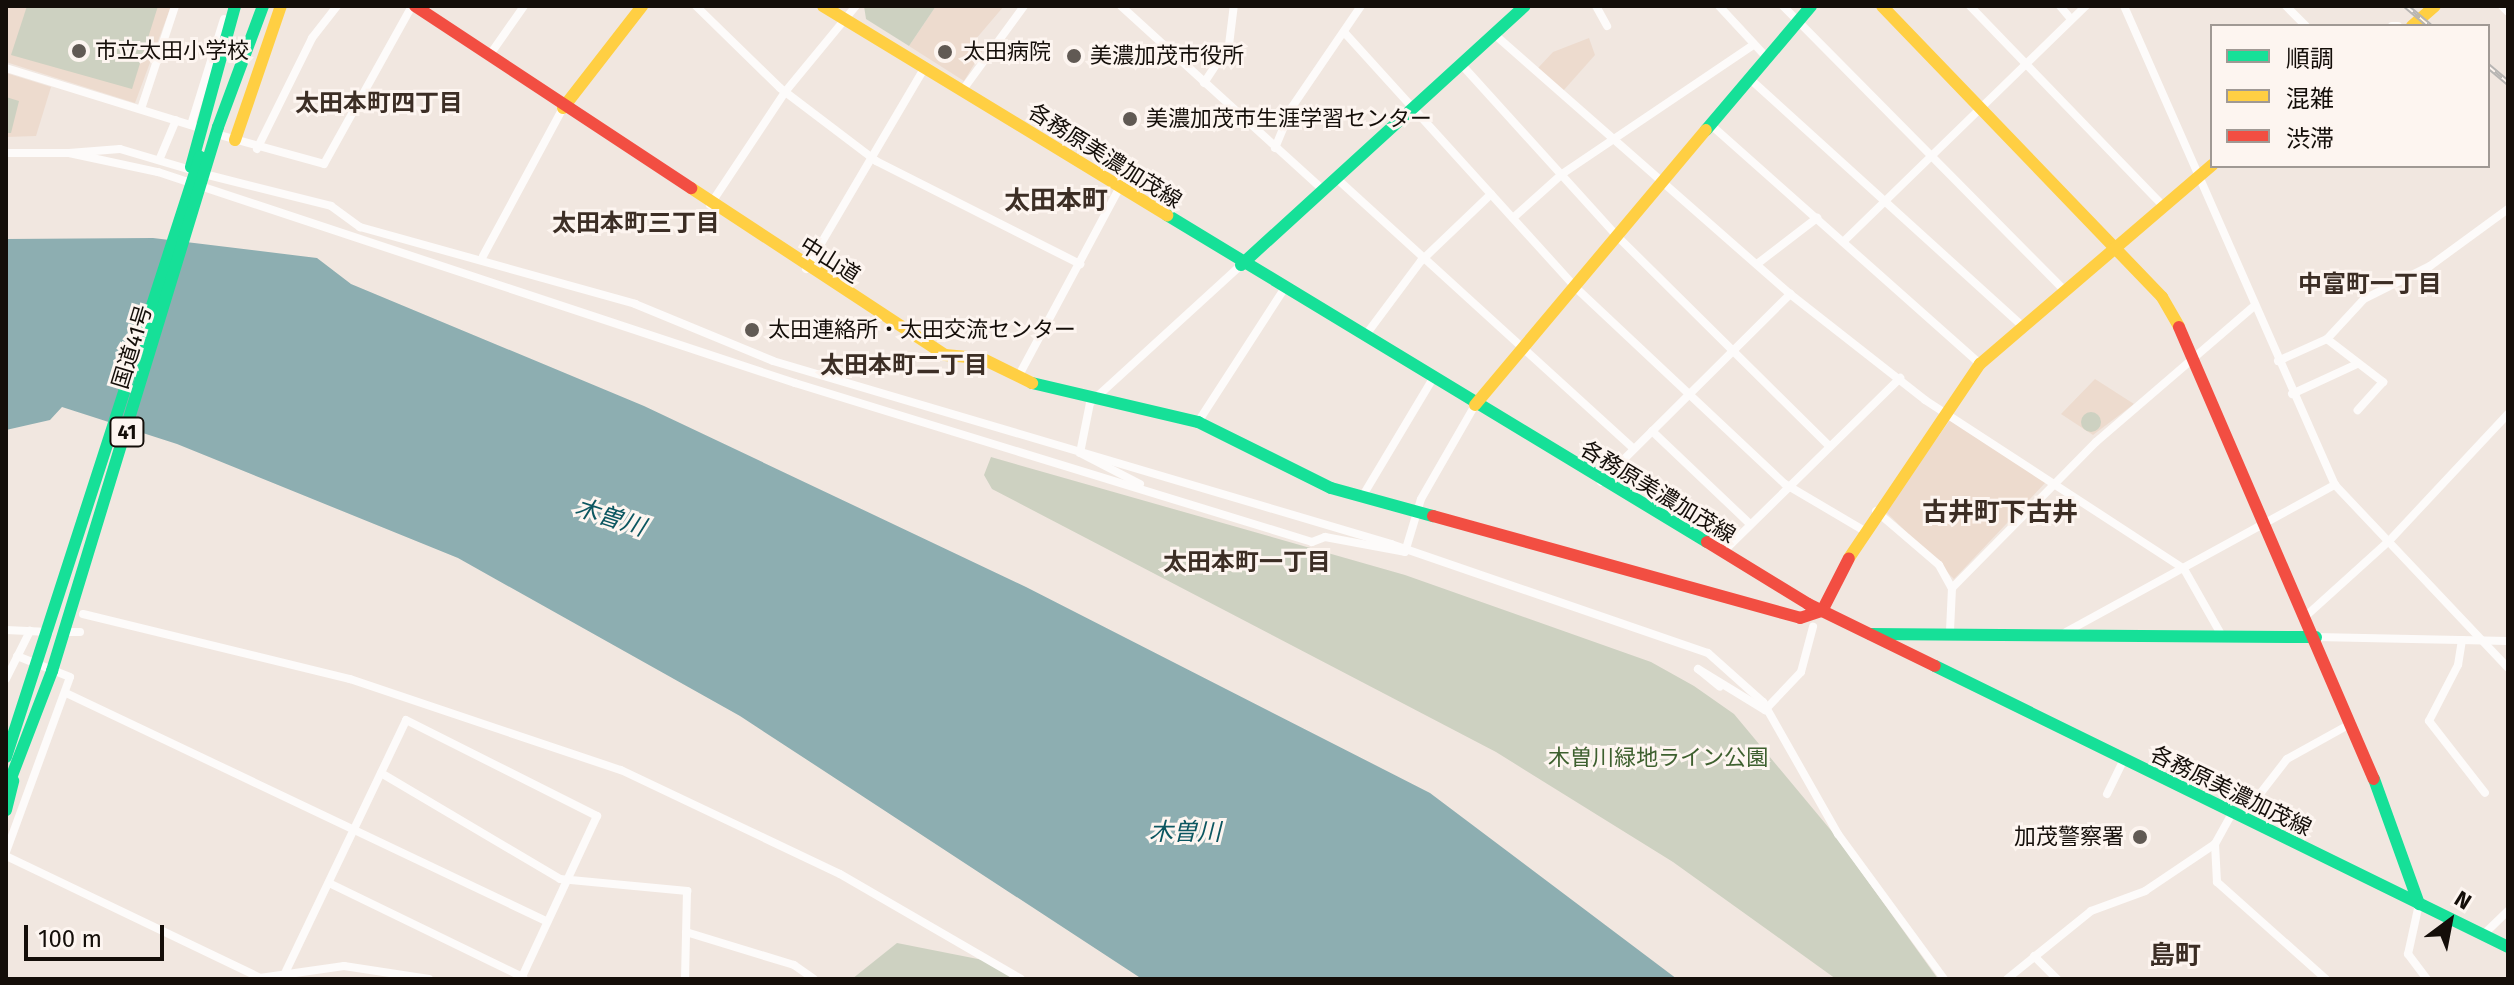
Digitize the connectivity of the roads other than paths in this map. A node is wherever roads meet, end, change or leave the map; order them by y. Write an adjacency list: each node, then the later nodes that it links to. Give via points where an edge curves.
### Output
1 (175, 6): 55 (street)
2 (228, 6): 57 (street)
3 (235, 6): 80 (main road)
4 (254, 6): 80 (main road, 国道41号 / 41)
5 (263, 6): 75 (main road, 国道41号 / 41)
6 (271, 6): 75 (main road)
7 (281, 6): 59 (main road)
8 (337, 6): 62 (street, via 312,38)
9 (414, 6): 42 (main road, 中山道); 62 (street, via 324,164)
10 (524, 6): 42 (street)
11 (642, 6): 54 (main road)
12 (696, 6): 51 (street)
13 (823, 6): 34 (main road, 各務原美濃加茂線)
14 (856, 6): 34 (street)
15 (1024, 6): 50 (street)
16 (1121, 6): 49 (street)
17 (1234, 6): 49 (street, via 1229,45)
18 (1525, 6): 40 (main road)
19 (1596, 6): 38 (street)
20 (1719, 6): 41 (street)
21 (1783, 6): 35 (street)
22 (1811, 6): 35 (main road)
23 (1882, 6): 52 (main road)
24 (1970, 6): 44 (street)
25 (2060, 6): 33 (street)
26 (2086, 6): 33 (street)
27 (2124, 6): 70 (street)
28 (2286, 6): 36 (street)
29 (2435, 6): 37 (main road)
30 (2502, 6): 32 (street)
31 (1357, 8): 39 (street)
32 (2508, 12)
33 (2071, 19): 44 (street)
34 (847, 21): 46 (main road, 各務原美濃加茂線); 51 (street)
35 (1797, 23): 43 (main road); 66 (street)
36 (2304, 24)
37 (2414, 24)
38 (1607, 26)
39 (1344, 32): 53 (street); 61 (street, via 1292,107)
40 (1494, 34): 45 (main road); 60 (street)
41 (1753, 45): 43 (street); 60 (street)
42 (489, 56): 54 (main road, 中山道)
43 (1768, 59): 48 (main road)
44 (2025, 63): 52 (street); 77 (street)
45 (1461, 64): 53 (main road); 69 (street)
46 (925, 67): 50 (main road, 各務原美濃加茂線); 67 (street)
47 (6, 68): 55 (street)
48 (1750, 79): 58 (main road); 78 (street)
49 (1204, 83): 61 (street)
50 (962, 91): 73 (main road, 各務原美濃加茂線)
51 (785, 92): 67 (street); 79 (street)
52 (1980, 106): 66 (street); 86 (main road)
53 (1414, 107): 71 (main road); 76 (street)
54 (563, 108): 79 (main road, 中山道); 87 (street)
55 (141, 109): 56 (street)
56 (176, 120): 57 (street); 65 (street)
57 (191, 125): 59 (street)
58 (1711, 125): 72 (main road); 83 (street)
59 (235, 140): 62 (street)
60 (1616, 142): 69 (street); 72 (street)
61 (1275, 148): 74 (street)
62 (257, 149)
63 (6, 153): 64 (street)
64 (69, 153): 65 (street, via 90,146); 126 (street, via 158,172 795,383)
65 (160, 158): 87 (street, via 331,206 360,227)
66 (1928, 158): 78 (street); 94 (street)
67 (876, 161): 89 (street); 92 (street)
68 (2210, 166): 70 (main road)
69 (1562, 174): 82 (street); 84 (street)
70 (2198, 174): 77 (main road); 97 (street)
71 (1335, 177): 74 (main road); 88 (street)
72 (1663, 183): 84 (main road); 90 (street)
73 (1120, 187): 89 (street); 91 (main road, 各務原美濃加茂線)
74 (1322, 189): 91 (main road)
75 (201, 192): 156 (main road, 国道41号 / 41)
76 (1491, 194): 82 (street); 88 (street)
77 (2161, 204): 86 (main road)
78 (1880, 205): 85 (street); 98 (street)
79 (709, 206): 92 (main road, 中山道)
80 (183, 208): 156 (main road, 国道41号 / 41)
81 (2508, 209): 100 (street, via 2430,266 2364,299)
82 (1513, 218): 93 (street)
83 (1817, 218): 85 (street); 90 (street)
84 (1618, 237): 93 (main road); 102 (street)
85 (1843, 242): 105 (street)
86 (2112, 245): 94 (main road); 103 (main road, via 2162,297)
87 (483, 256): 121 (street, via 570,290 635,304 773,361)
88 (1421, 261): 99 (street); 101 (street)
89 (1080, 264): 107 (street)
90 (1757, 264): 96 (street)
91 (1241, 265): 95 (main road, 各務原美濃加茂線); 112 (street)
92 (806, 269): 107 (main road, 中山道, via 945,355 981,358)
93 (1575, 287): 101 (main road); 111 (street)
94 (2062, 288): 98 (main road)
95 (1284, 289): 99 (main road, 各務原美濃加茂線); 117 (street)
96 (1790, 294): 102 (street); 108 (street)
97 (2254, 306): 103 (street); 104 (street)
98 (2020, 324): 105 (main road)
99 (1364, 337): 109 (main road, 各務原美濃加茂線)
100 (2327, 339): 104 (street); 106 (street)
101 (1523, 349): 113 (main road); 120 (street)
102 (1734, 350): 111 (street); 119 (street)
103 (2196, 357): 123 (street); 131 (main road)
104 (2278, 361): 110 (street)
105 (1980, 364): 115 (main road)
106 (2357, 364): 110 (street); 114 (street, via 2383,382)
107 (1018, 377): 112 (main road, 中山道)
108 (1900, 378): 115 (street); 119 (street)
109 (1432, 380): 113 (main road, 各務原美濃加茂線); 127 (street)
110 (2292, 394): 125 (street)
111 (1688, 396): 118 (street); 124 (street)
112 (1095, 398): 117 (main road, 中山道); 121 (street)
113 (1475, 405): 122 (main road, 各務原美濃加茂線); 128 (street)
114 (2358, 410)
115 (1945, 413): 123 (street); 129 (main road)
116 (2508, 414): 133 (street)
117 (1198, 422): 127 (main road, 中山道)
118 (1652, 431): 120 (street); 130 (street)
119 (1829, 446): 124 (street)
120 (1634, 449): 122 (street)
121 (1080, 453): 126 (street); 134 (street)
122 (1601, 482): 135 (main road, 各務原美濃加茂線)
123 (2052, 483): 136 (street); 137 (street)
124 (1785, 484): 130 (street); 132 (street)
125 (2335, 485): 131 (street); 133 (street)
126 (1143, 488): 134 (street, via 1312,542 1325,537)
127 (1362, 497): 128 (main road, 中山道)
128 (1418, 509): 134 (street); 138 (main road, 中山道, via 1800,618)
129 (1876, 511): 132 (main road); 137 (street, via 1939,565)
130 (1749, 523): 135 (street)
131 (2266, 523): 136 (street); 140 (main road)
132 (1863, 530): 138 (main road)
133 (2389, 541): 140 (street); 151 (street)
134 (1405, 552): 161 (street, via 1708,653)
135 (1722, 553): 138 (main road, 各務原美濃加茂線)
136 (2184, 569): 146 (street); 148 (street)
137 (1952, 588): 144 (street)
138 (1822, 611): 147 (main road, 各務原美濃加茂線)
139 (83, 614): 191 (street, via 350,679 621,770 840,874)
140 (2307, 615): 149 (main road)
141 (1813, 627): 161 (street, via 1795,683)
142 (6, 630): 143 (street)
143 (30, 631): 145 (street); 153 (street)
144 (1950, 631): 146 (main road); 147 (main road)
145 (80, 632)
146 (2066, 632): 148 (main road)
147 (1870, 634): 165 (main road, 各務原美濃加茂線)
148 (2222, 636): 149 (main road)
149 (2316, 637): 150 (street); 162 (main road)
150 (2462, 640): 151 (street); 169 (street, via 2458,665 2429,721)
151 (2488, 640): 152 (street); 155 (street)
152 (2508, 641)
153 (17, 656): 154 (street); 159 (street, via 63,670 70,677)
154 (9, 666): 157 (street)
155 (2508, 668)
156 (46, 669): 160 (main road, 国道41号 / 41); 166 (main road, 国道41号 / 41)
157 (6, 679)
158 (1720, 687): 161 (street, via 1698,669)
159 (66, 693): 173 (street); 175 (street)
160 (27, 701): 163 (main road); 164 (main road, 国道41号 / 41)
161 (1765, 710): 192 (street, via 1838,834)
162 (2352, 723): 172 (street, via 2287,759); 178 (main road)
163 (6, 738)
164 (6, 757)
165 (2123, 761): 170 (street); 172 (main road, 各務原美濃加茂線)
166 (14, 772): 168 (main road, 国道41号 / 41); 171 (main road)
167 (381, 773): 173 (street); 176 (street); 176 (street, via 406,720 597,816)
168 (6, 791)
169 (2485, 793)
170 (2107, 794)
171 (6, 810)
172 (2237, 815): 174 (street); 178 (main road, 各務原美濃加茂線)
173 (354, 829): 177 (street); 180 (street)
174 (2215, 844): 184 (street, via 2145,891 2091,911); 195 (street, via 2217,882)
175 (6, 854): 186 (street)
176 (568, 879): 180 (street); 181 (street, via 687,891)
177 (329, 883): 185 (street); 187 (street)
178 (2419, 904): 182 (main road, 各務原美濃加茂線); 196 (street, via 2408,954)
179 (2508, 911): 182 (street)
180 (546, 921): 187 (street)
181 (686, 932): 189 (street); 190 (street, via 794,965)
182 (2483, 935): 183 (main road, 各務原美濃加茂線)
183 (2508, 947)
184 (2034, 956): 193 (street); 194 (street)
185 (286, 971): 186 (street); 188 (street, via 344,966)
186 (258, 978)
187 (522, 978)
188 (429, 979)
189 (685, 979)
190 (814, 979)
191 (1021, 979)
192 (1944, 979)
193 (2007, 979)
194 (2057, 979)
195 (2326, 979)
196 (2427, 979)

